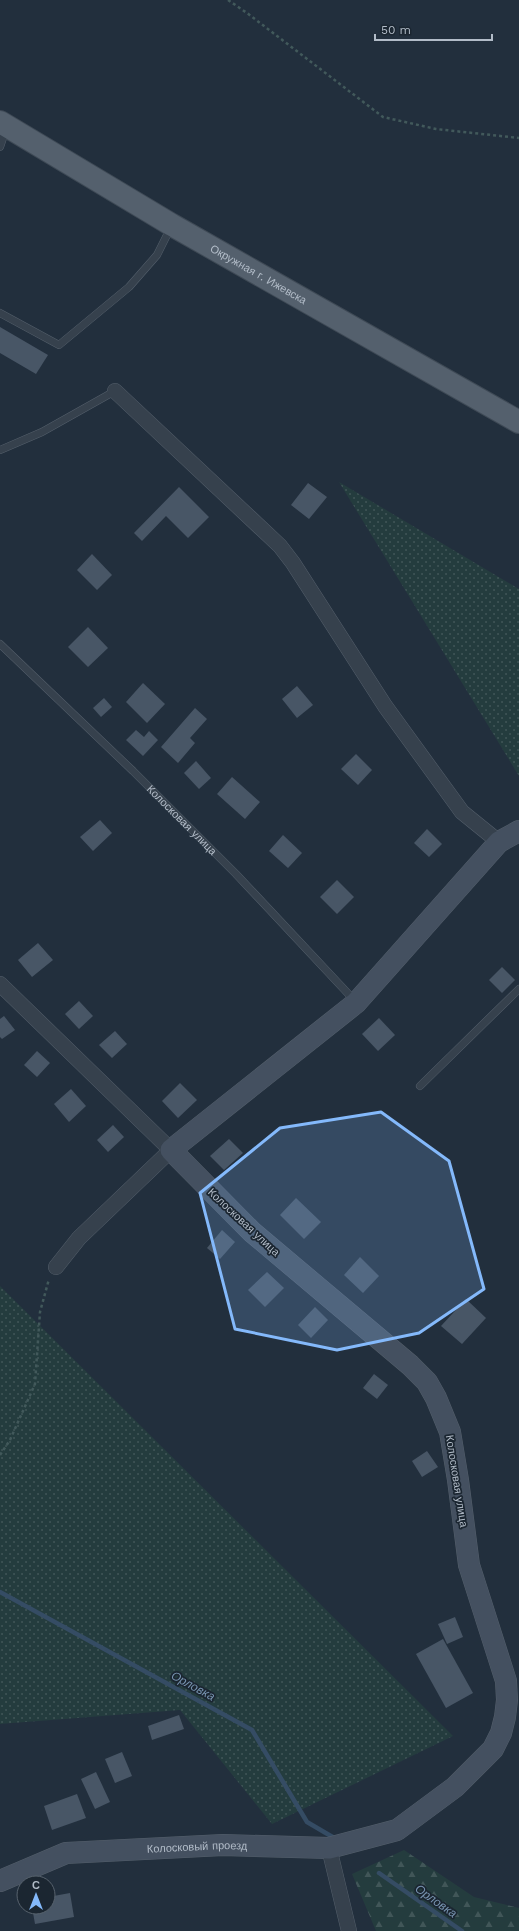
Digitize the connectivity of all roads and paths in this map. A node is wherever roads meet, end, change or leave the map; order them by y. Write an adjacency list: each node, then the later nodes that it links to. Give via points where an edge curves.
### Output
1 (228, 0): 3 (path, via 383,117 436,128)
2 (4, 124): 4 (lane); 5 (main road, Окружная г. Ижевска)
3 (519, 138)
4 (0, 147)
5 (172, 225): 6 (lane, via 157,255 129,287 59,345); 8 (main road, Окружная г. Ижевска)
6 (0, 313)
7 (115, 391): 9 (lane, via 42,432); 12 (street, via 280,546 385,706 462,812)
8 (519, 422)
9 (0, 450)
10 (0, 644): 15 (lane, Колосковая улица, via 236,874)
11 (519, 831): 12 (street)
12 (499, 842): 15 (street)
13 (0, 984): 17 (street, Колосковая улица)
14 (519, 990): 16 (lane)
15 (356, 1003): 17 (street)
16 (420, 1086)
17 (171, 1150): 18 (street, via 79,1238); 20 (street, Колосковая улица, via 252,1232 427,1382 450,1432 469,1565 506,1681 507,1700 501,1733 492,1749 455,1787)
18 (56, 1267): 19 (path, via 48,1282 40,1312 35,1384 10,1440)
19 (0, 1455)
20 (397, 1830): 21 (street, Колосковый проезд)
21 (329, 1848): 22 (street, Колосковый проезд, via 223,1845 66,1853); 23 (street)
22 (0, 1881)
23 (349, 1931)

